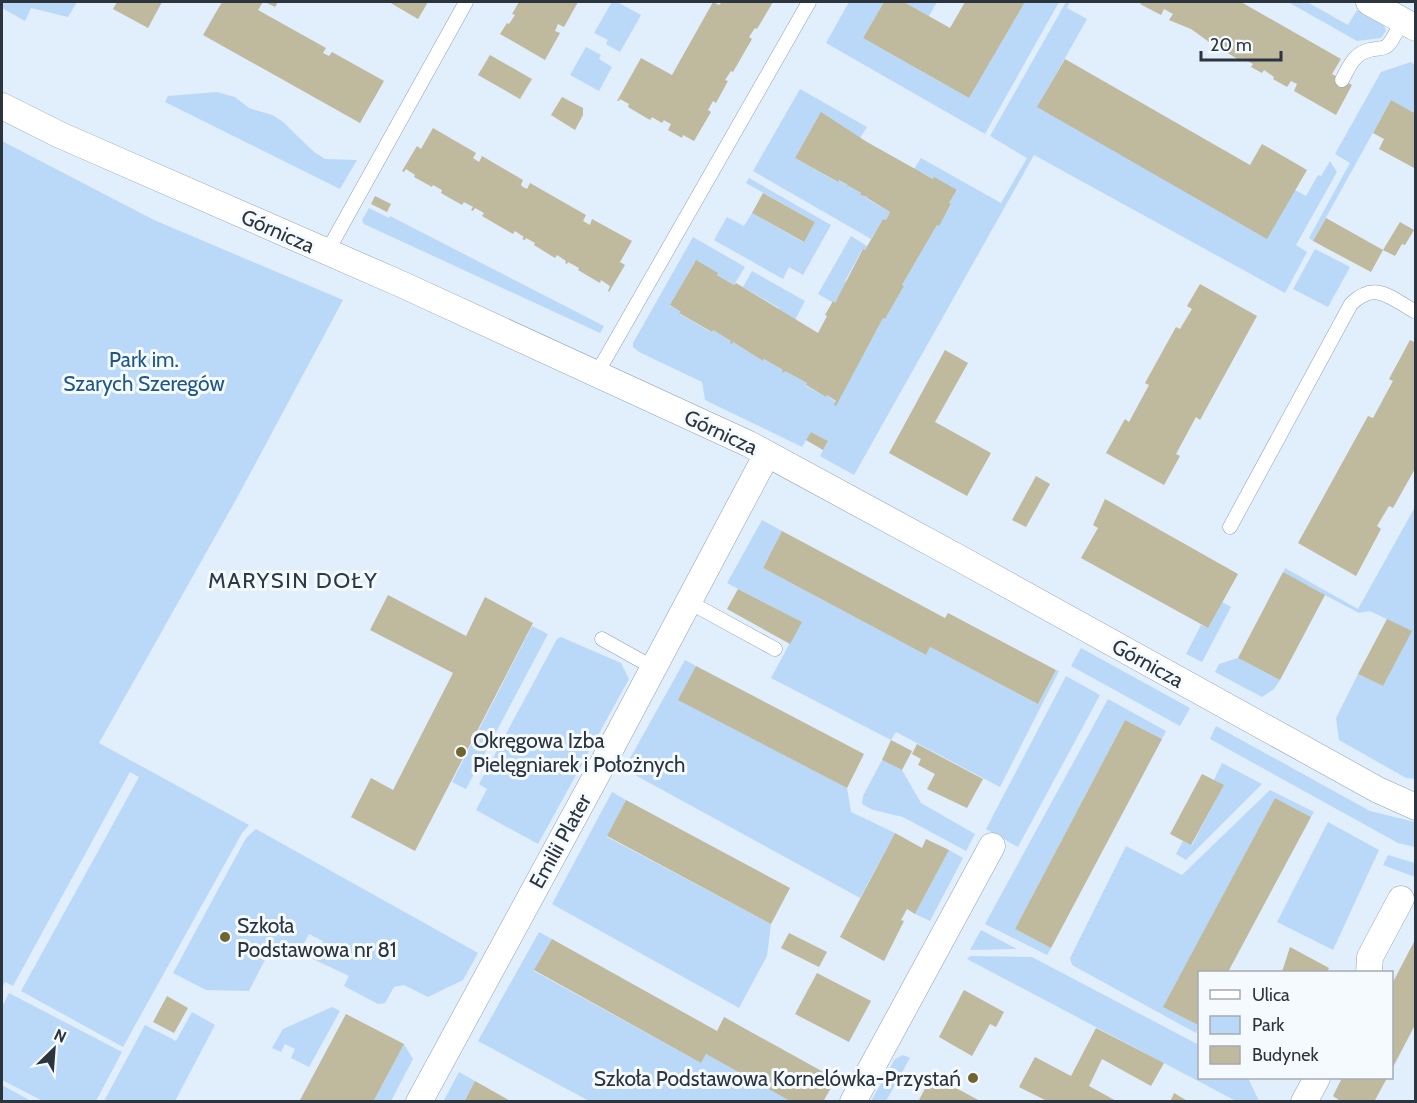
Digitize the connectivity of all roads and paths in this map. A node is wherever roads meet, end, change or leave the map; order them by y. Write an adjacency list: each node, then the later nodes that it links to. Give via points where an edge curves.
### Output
1 (466, 2): 7 (lane)
2 (809, 2): 9 (lane)
3 (1369, 2): 4 (street)
4 (1409, 24): 5 (lane, via 1389,44 1359,54)
5 (1342, 80)
6 (2, 106): 7 (street, Górnicza)
7 (327, 252): 9 (street, Górnicza)
8 (1416, 312): 11 (lane, via 1371,291 1351,304)
9 (596, 375): 10 (street, Górnicza)
10 (767, 454): 12 (street, Emilii Plater); 16 (street, Górnicza, via 1378,790)
11 (1230, 527)
12 (689, 602): 14 (lane); 15 (street, Emilii Plater)
13 (602, 639): 15 (lane)
14 (775, 649)
15 (654, 668): 21 (street, Emilii Plater)
16 (1416, 807)
17 (992, 846): 22 (street)
18 (1401, 899): 19 (street, via 1370,957)
19 (1369, 971)
20 (1316, 1079): 23 (street)
21 (419, 1101)
22 (853, 1101)
23 (1304, 1101)

